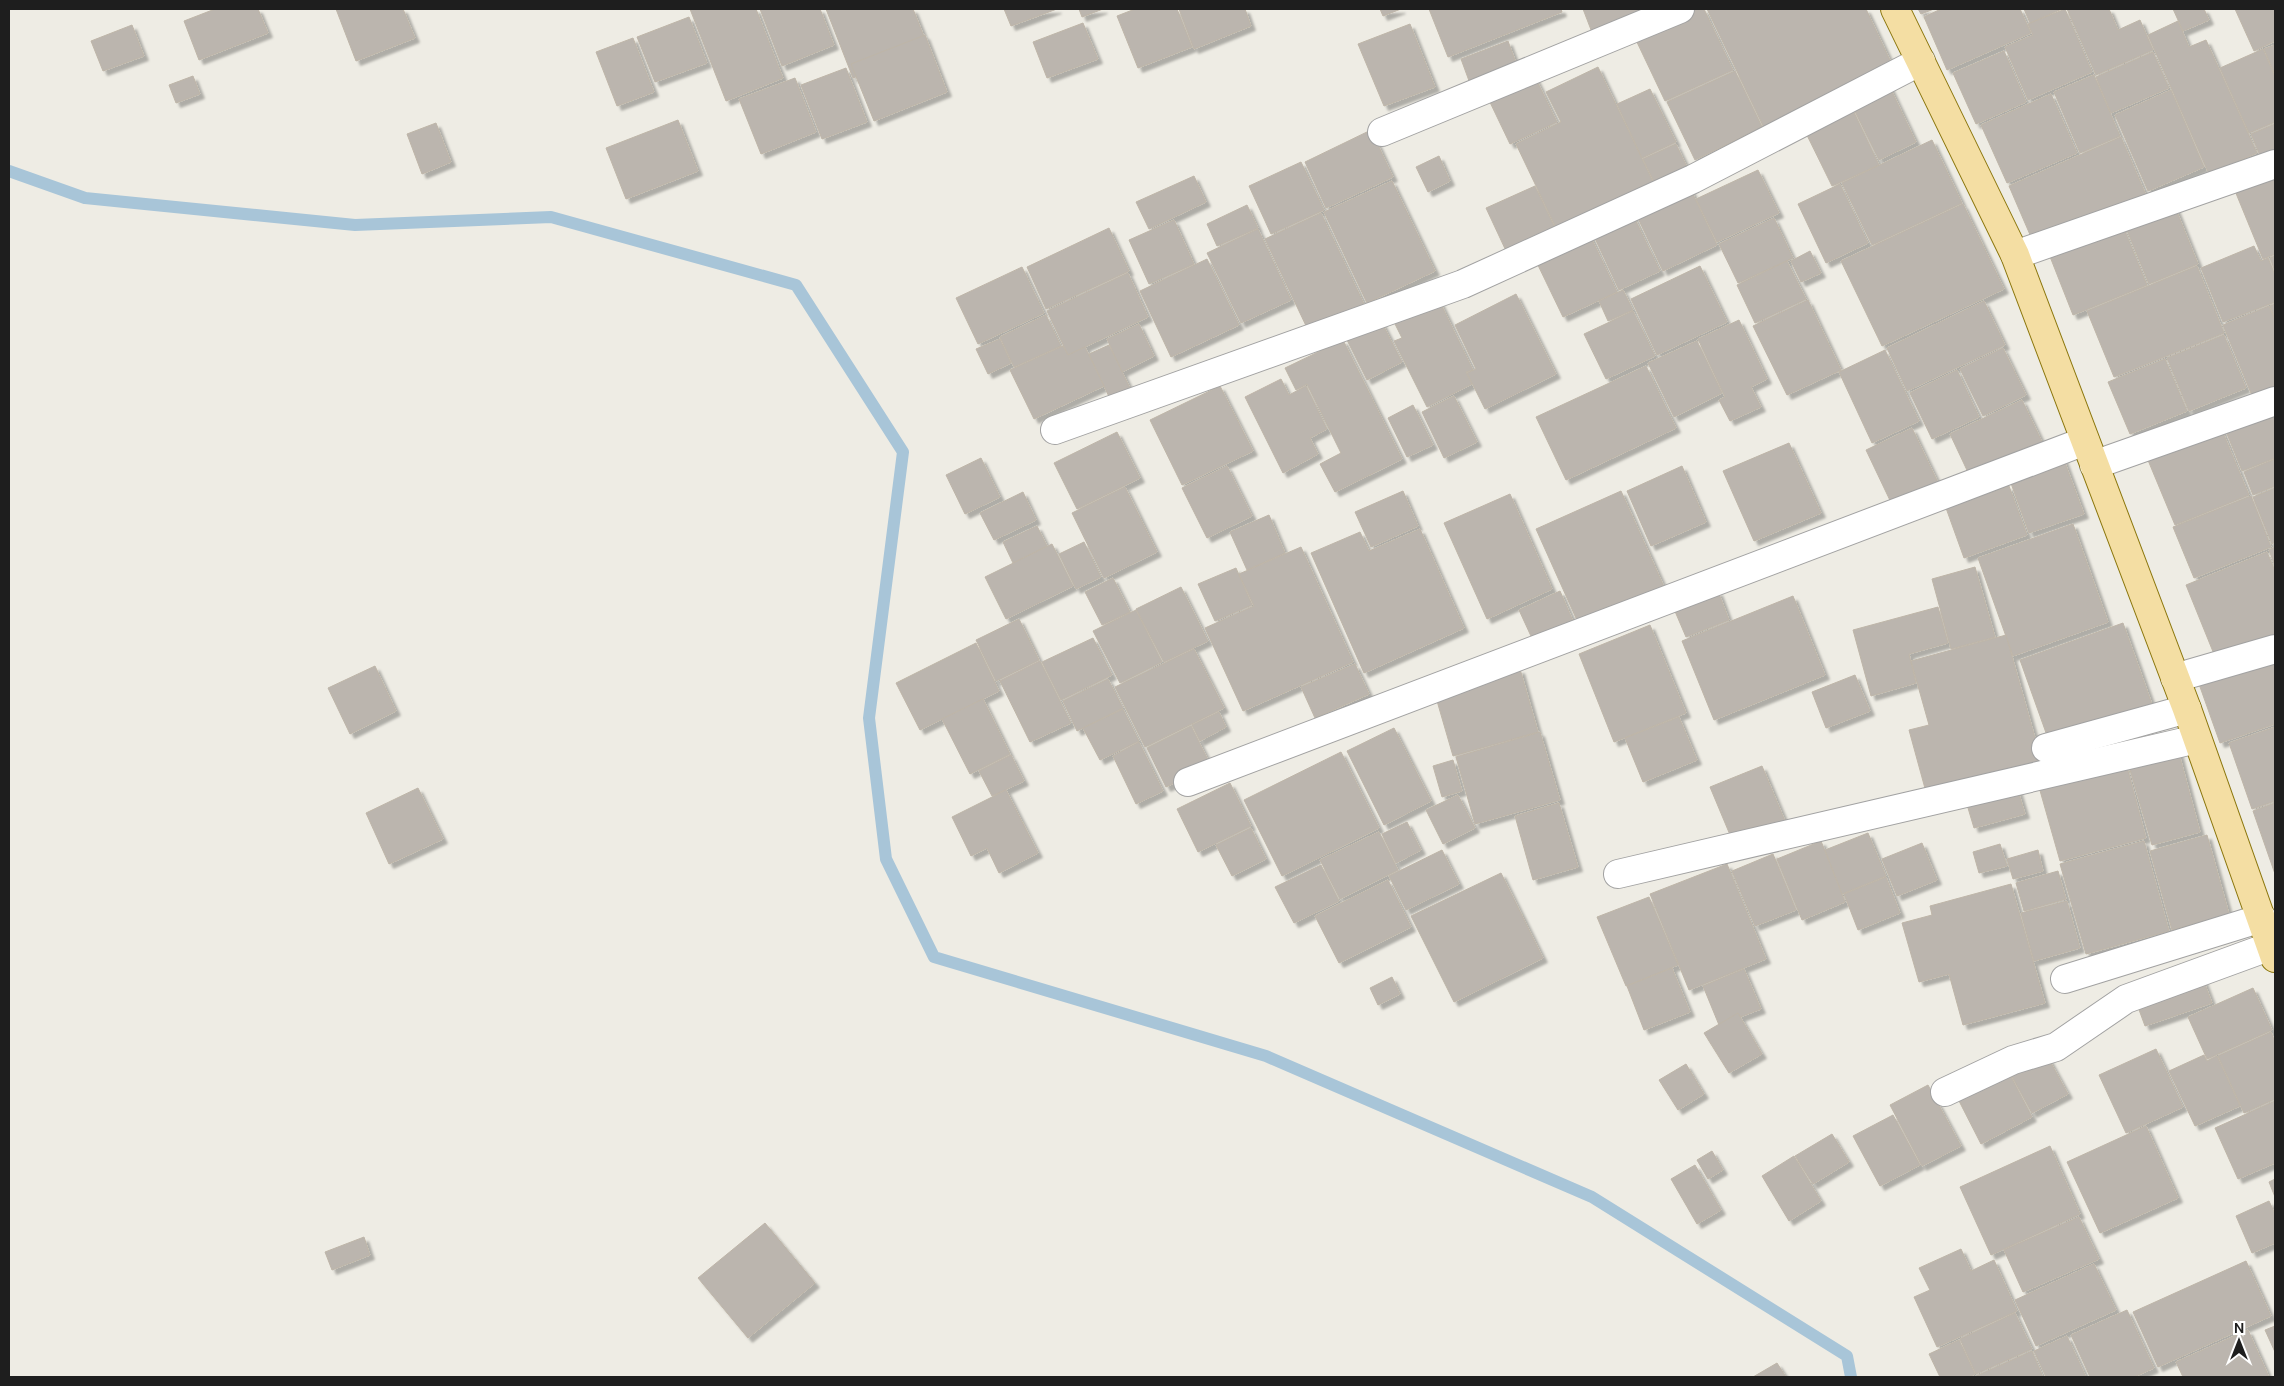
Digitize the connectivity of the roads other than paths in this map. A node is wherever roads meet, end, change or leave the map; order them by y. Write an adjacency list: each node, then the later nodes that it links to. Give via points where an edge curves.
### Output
1 (1680, 9): 4 (street)
2 (1895, 9): 3 (main road)
3 (1922, 61): 6 (main road); 8 (street, via 1693,179 1463,284)
4 (1382, 132)
5 (2275, 164): 6 (street)
6 (2016, 255): 9 (main road)
7 (2275, 401): 9 (street)
8 (1055, 430)
9 (2089, 453): 11 (main road); 15 (street)
10 (2275, 649): 11 (street)
11 (2175, 678): 12 (main road)
12 (2187, 709): 13 (main road); 14 (street)
13 (2197, 739): 16 (street); 17 (main road)
14 (2046, 748)
15 (1188, 782)
16 (1618, 874)
17 (2262, 918): 18 (main road); 19 (street)
18 (2273, 952): 20 (street, via 2126,999 2056,1048 2013,1060)
19 (2065, 979)
20 (1945, 1092)

